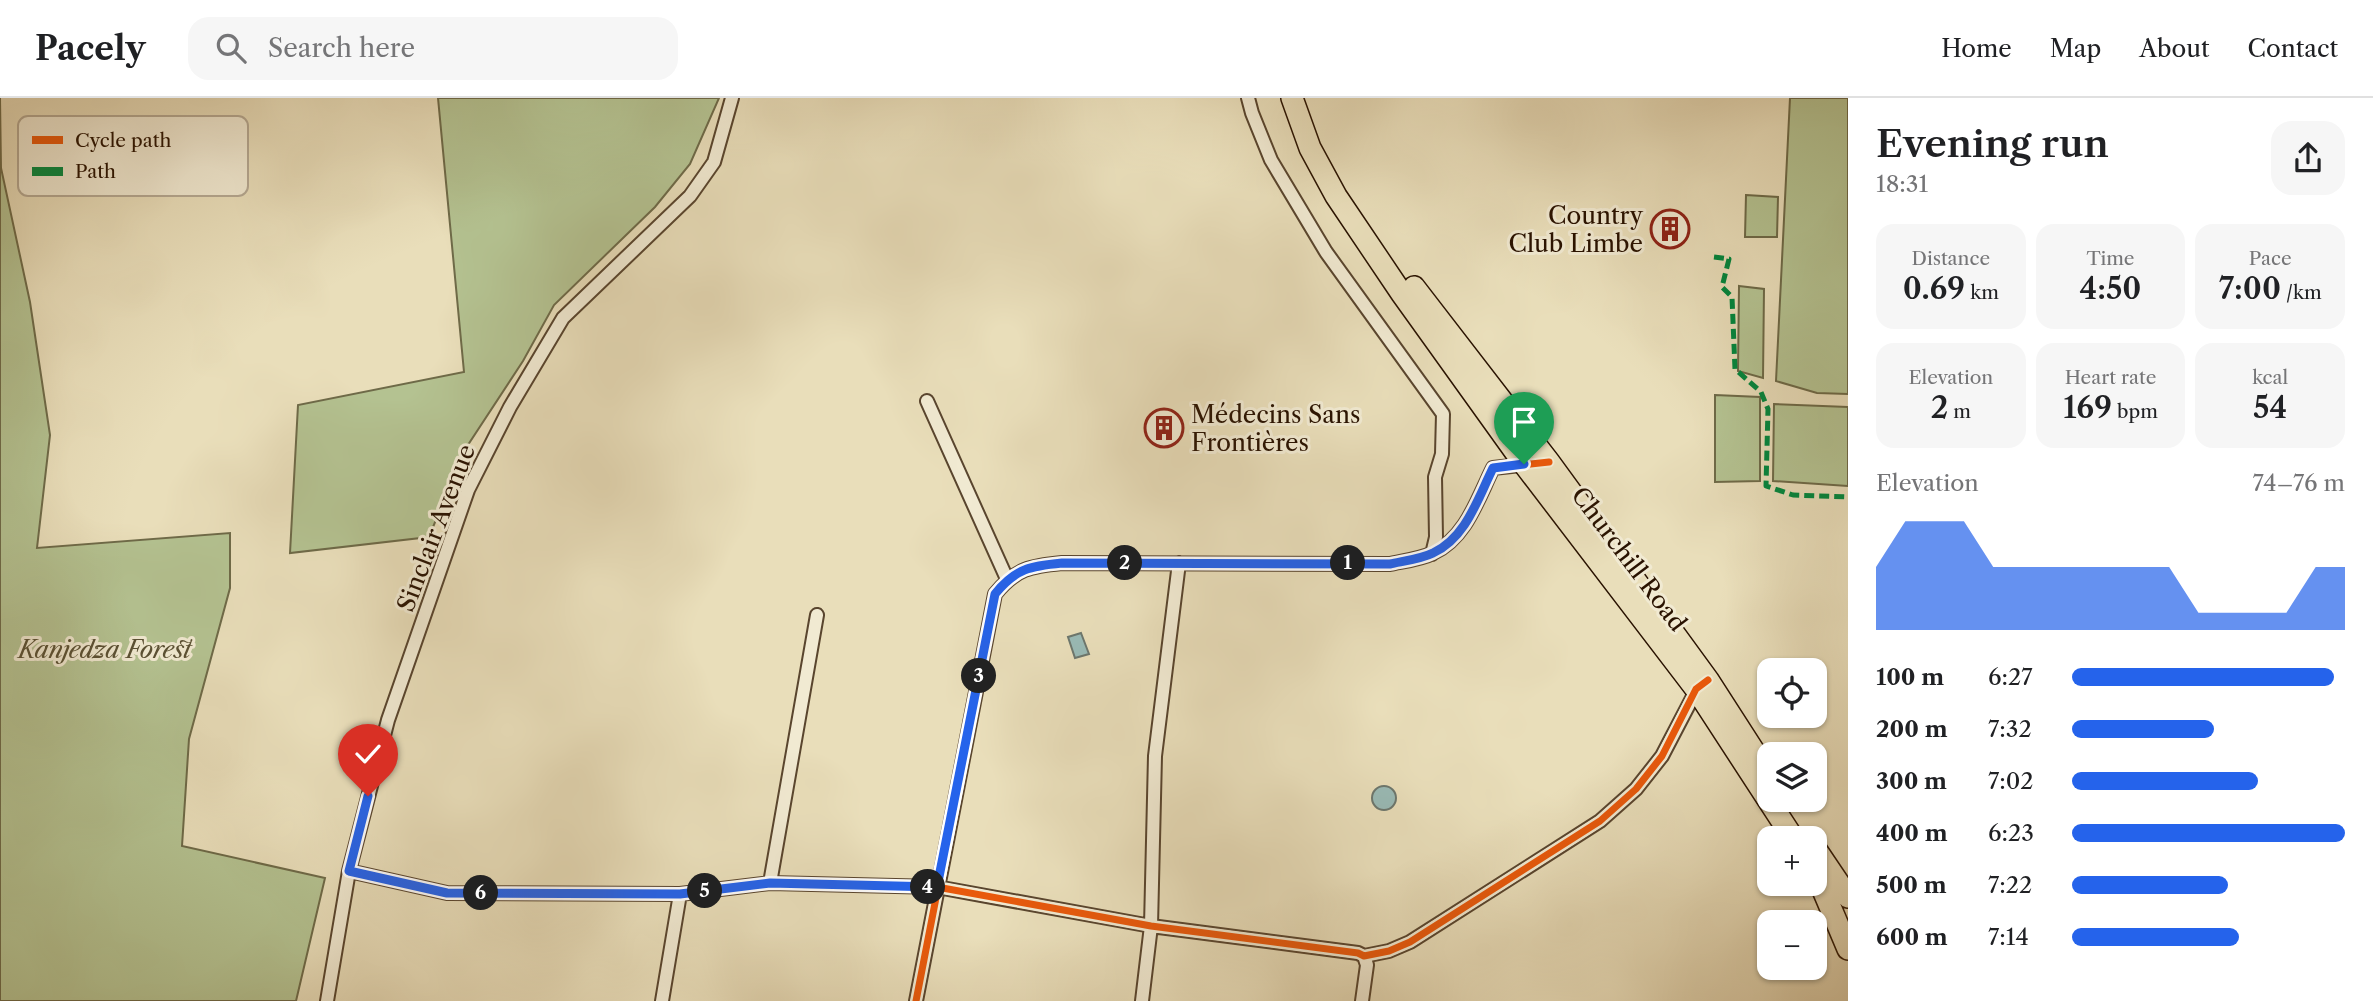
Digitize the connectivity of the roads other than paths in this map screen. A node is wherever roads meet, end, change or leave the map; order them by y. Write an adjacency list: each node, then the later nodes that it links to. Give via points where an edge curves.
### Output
1 (732, 98): 16 (street, Sinclair Avenue, via 714,162 690,196 563,318 468,490 388,720)
2 (1248, 98): 8 (street, via 1271,160 1326,252 1443,414)
3 (1292, 98): 7 (highway, Churchill Road, via 1310,148 1335,196)
4 (1305, 98): 6 (highway, Churchill Road, via 1322,142 1362,211 1412,285)
5 (927, 401): 10 (street)
6 (1549, 462): 7 (street); 12 (highway, Churchill Road)
7 (1524, 464): 8 (street, via 1493,468 1466,523); 12 (highway, Churchill Road)
8 (1432, 554): 9 (street, via 1390,564)
9 (1179, 563): 10 (street, via 1062,563 1029,568); 22 (street, via 1155,756)
10 (1007, 579): 18 (street, via 995,594)
11 (817, 615): 17 (street)
12 (1702, 685): 13 (highway, Churchill Road); 14 (highway, Churchill Road); 24 (street, via 1662,756 1636,789 1600,821 1431,931 1388,951)
13 (1757, 759)
14 (1786, 826)
15 (1827, 866): 21 (highway)
16 (349, 871): 19 (street, via 447,893); 25 (street, Sinclair Avenue)
17 (770, 883): 18 (street); 19 (street)
18 (937, 887): 22 (street); 27 (street)
19 (680, 894): 26 (street)
20 (1826, 896): 23 (highway)
21 (1848, 897)
22 (1151, 926): 24 (street); 28 (street)
23 (1848, 948)
24 (1364, 956): 29 (street)
25 (327, 1001)
26 (662, 1001)
27 (916, 1001)
28 (1142, 1001)
29 (1362, 1001)

